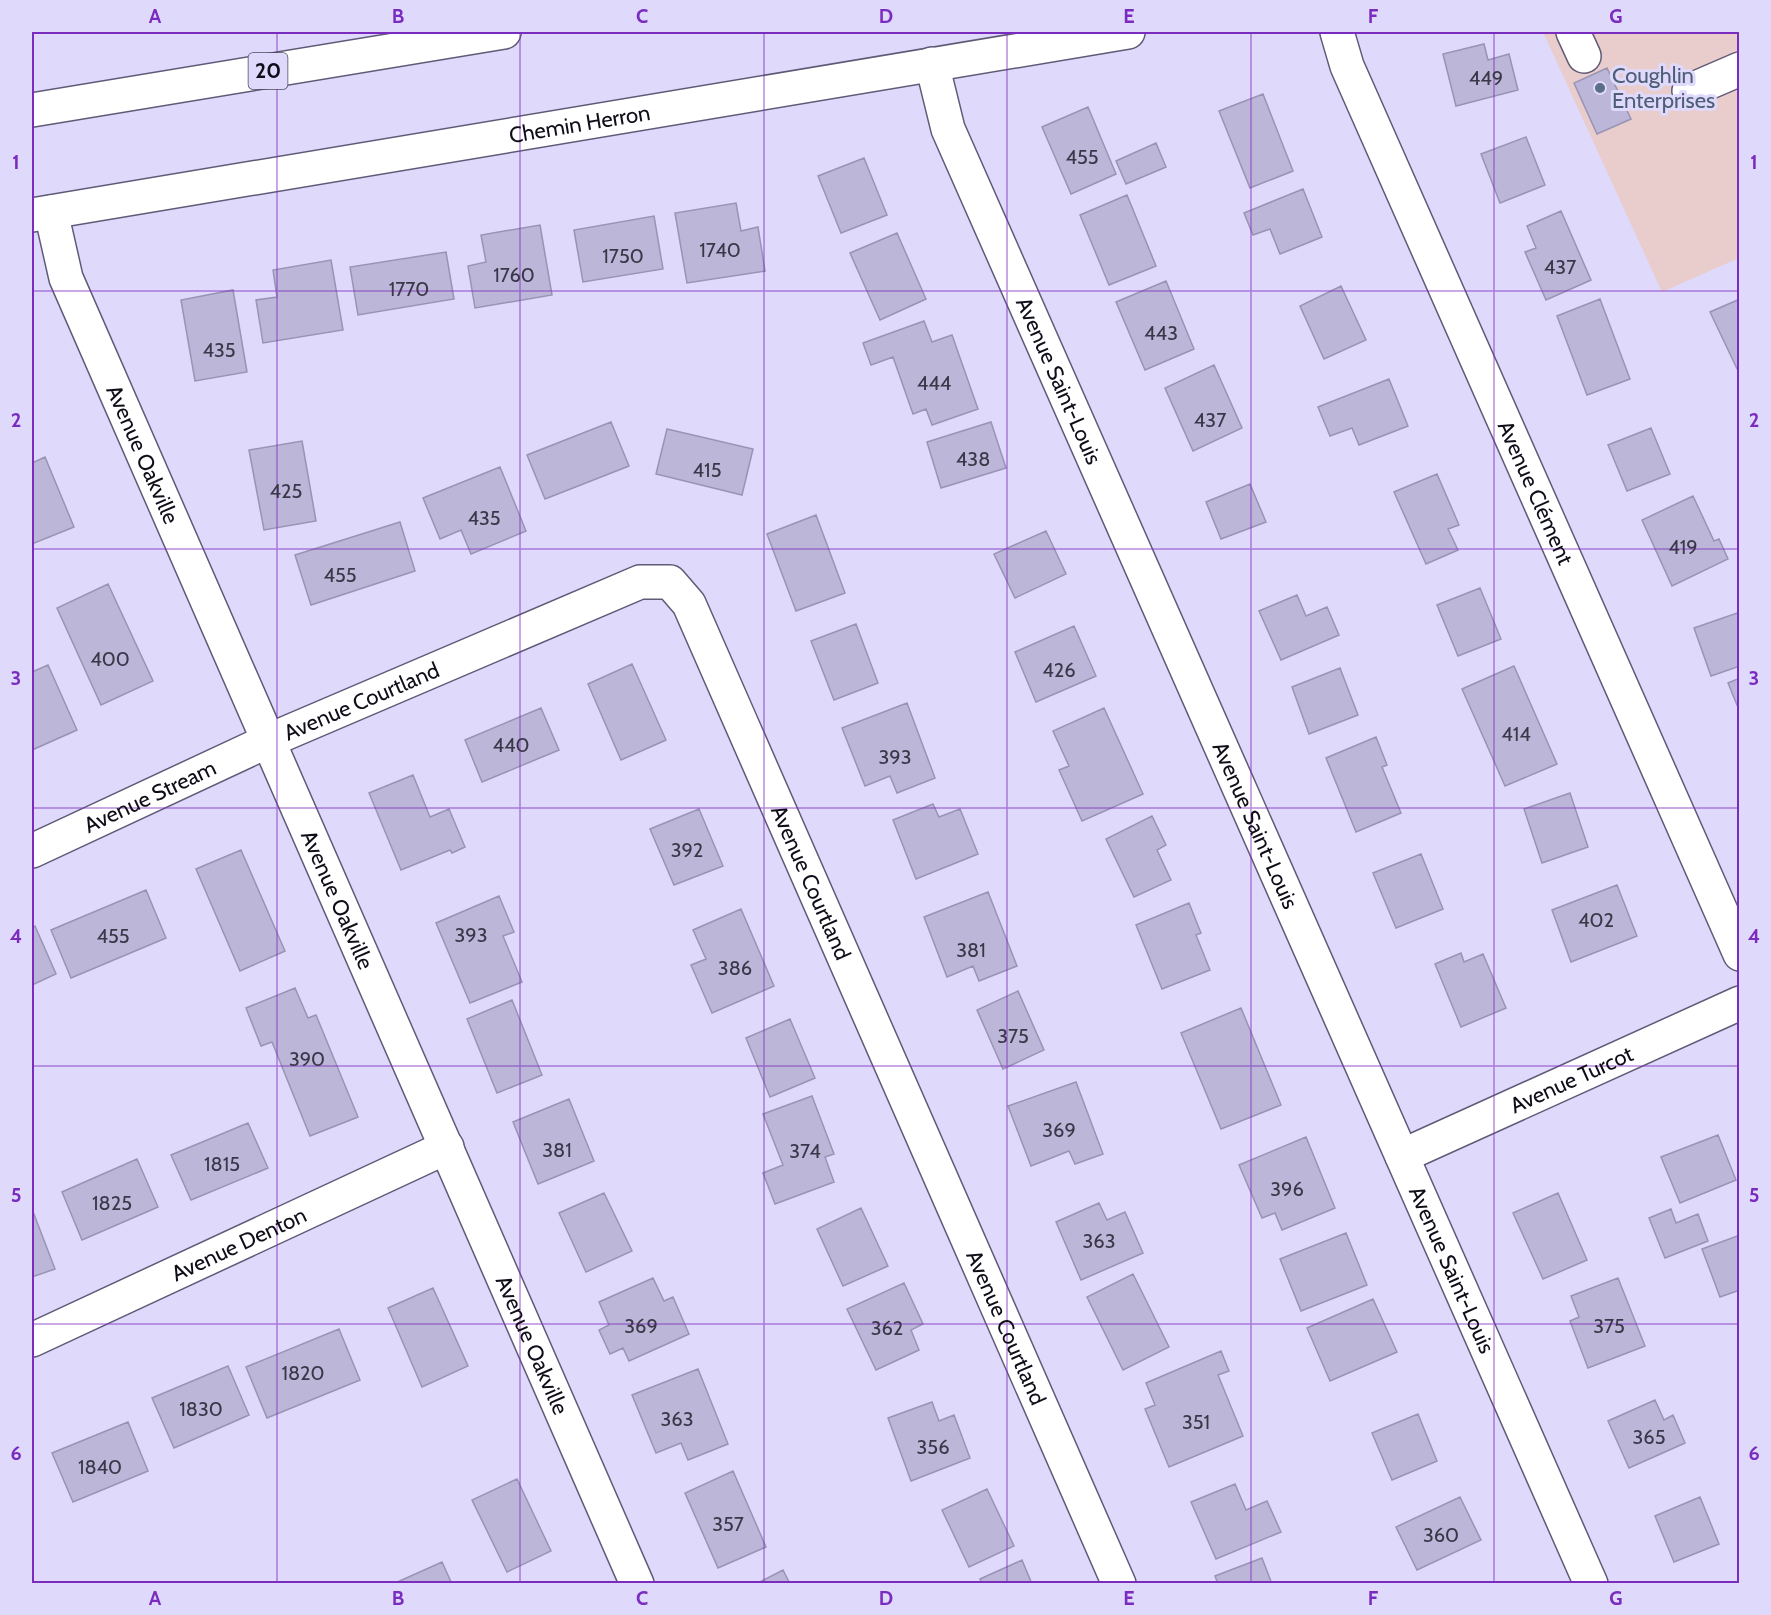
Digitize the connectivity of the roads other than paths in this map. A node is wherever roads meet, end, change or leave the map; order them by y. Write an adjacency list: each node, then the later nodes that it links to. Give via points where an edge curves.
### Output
1 (504, 32): 7 (main road, 20)
2 (1128, 32): 4 (main road, Chemin Herron)
3 (1337, 32): 11 (main road, Avenue Clément, via 1347,66)
4 (932, 64): 8 (main road, Chemin Herron); 14 (main road, Avenue Saint-Louis, via 948,129)
5 (1740, 69): 6 (main road)
6 (1689, 91)
7 (32, 110)
8 (41, 214): 9 (main road, Avenue Oakville)
9 (270, 740): 10 (main road, Avenue Stream); 13 (main road, Avenue Oakville); 17 (main road, Avenue Courtland, via 640,582 670,582 689,604)
10 (32, 851)
11 (1740, 954)
12 (1740, 1003): 14 (main road, Avenue Turcot)
13 (447, 1147): 15 (main road, Avenue Denton); 16 (main road, Avenue Oakville)
14 (1402, 1156): 18 (main road, Avenue Saint-Louis)
15 (32, 1340)
16 (637, 1584)
17 (1119, 1584)
18 (1591, 1584)

